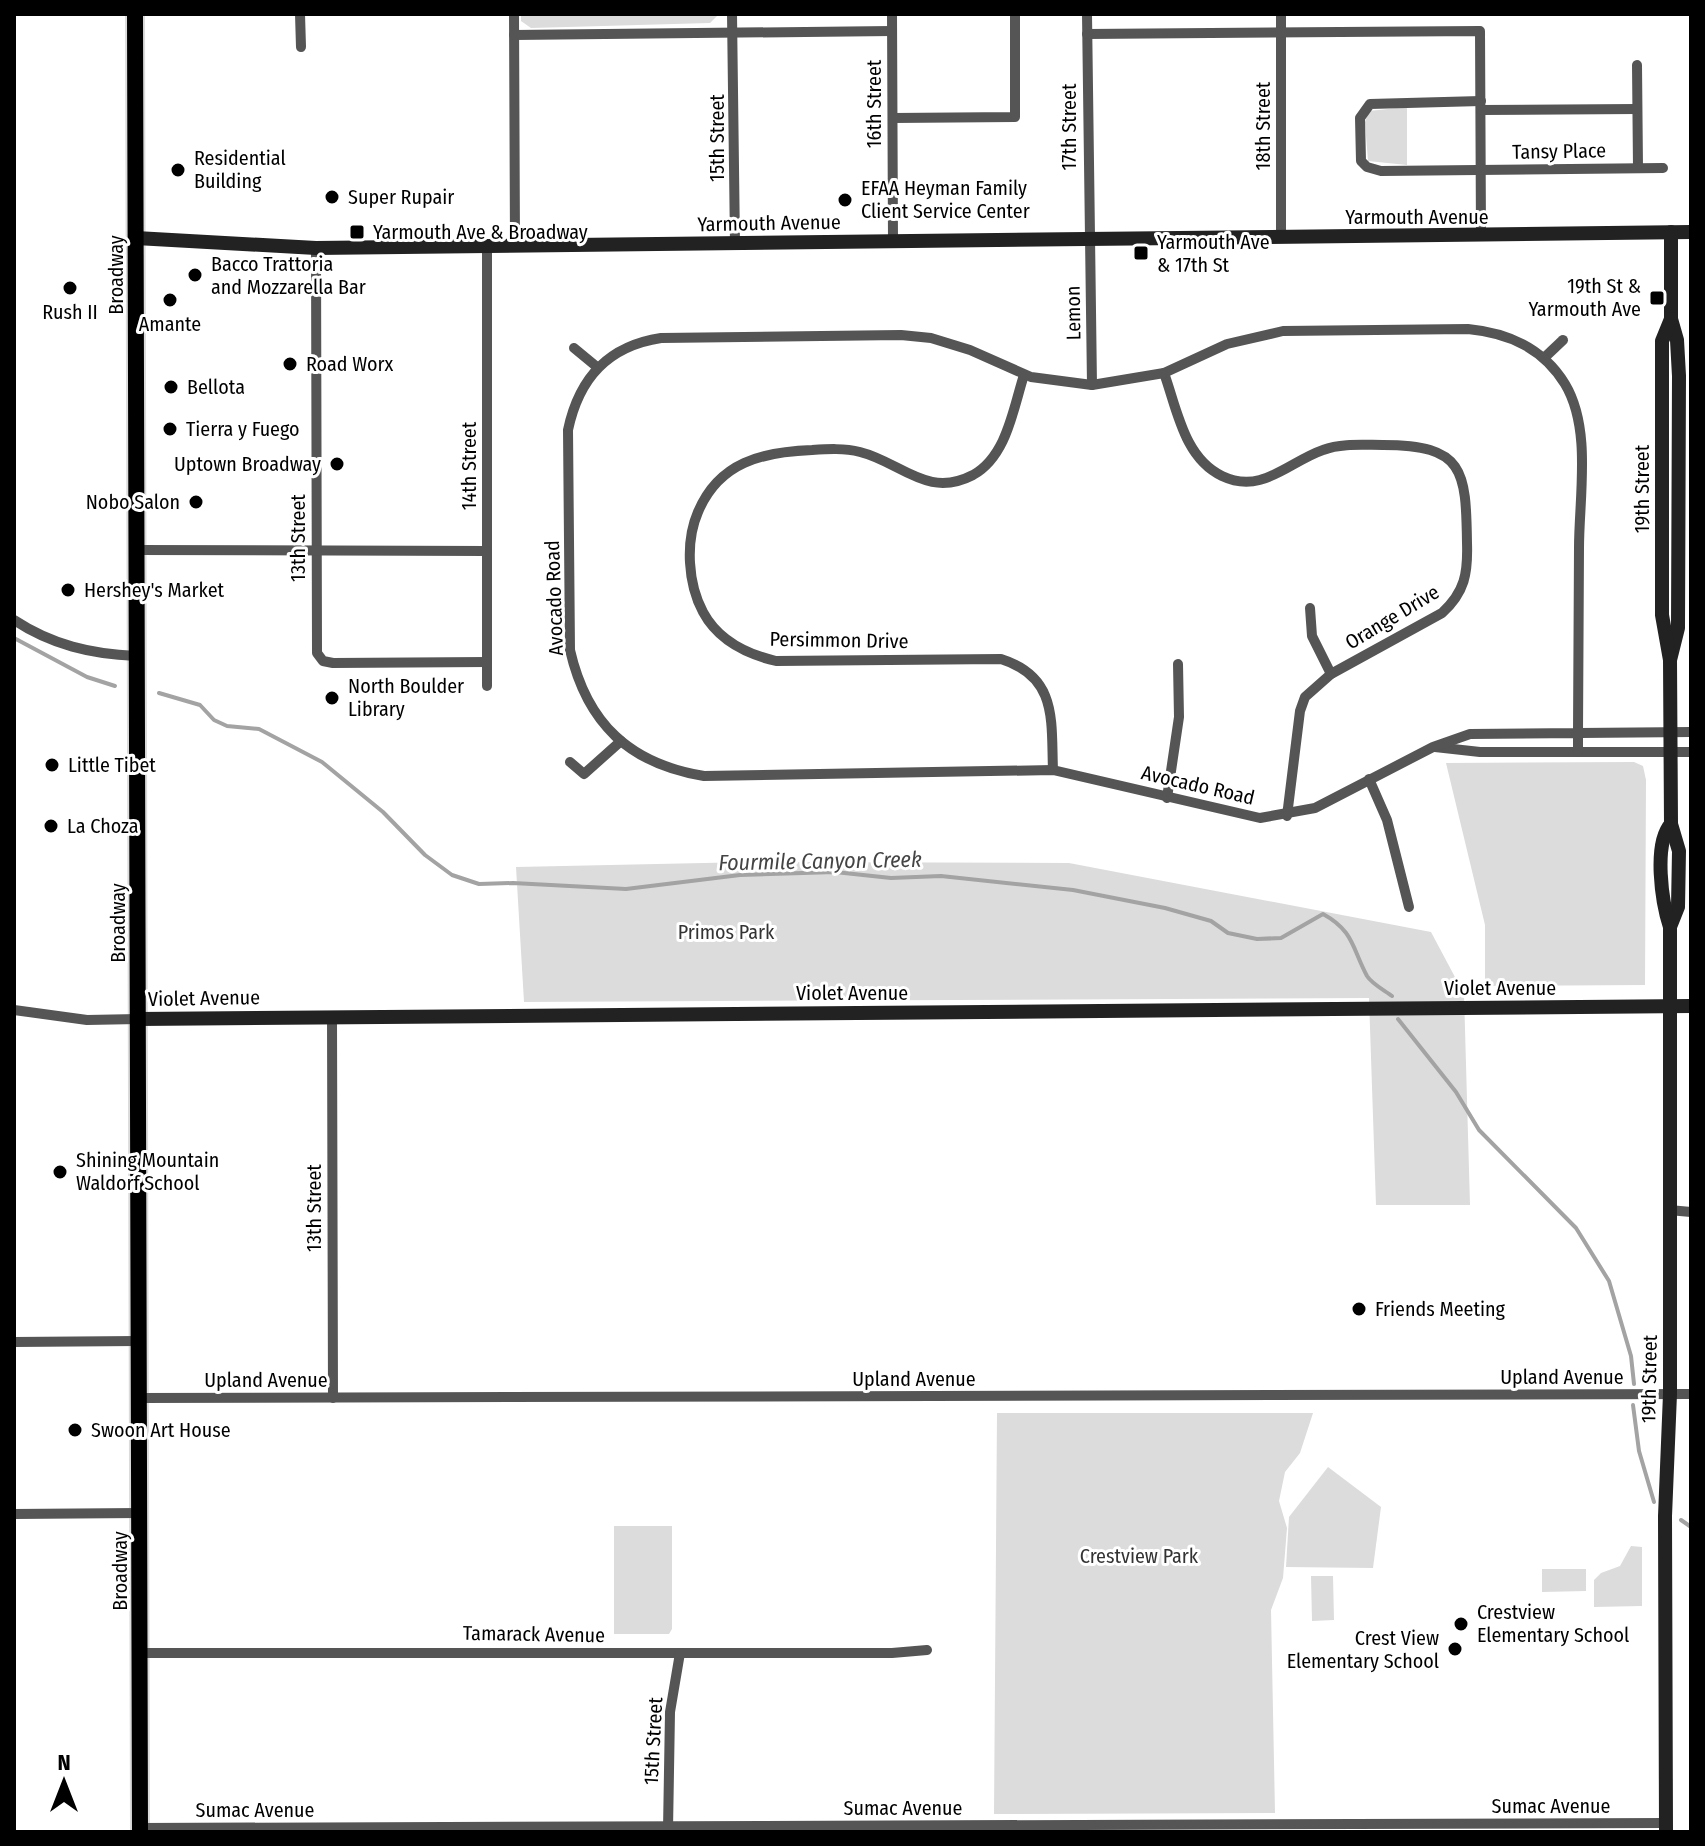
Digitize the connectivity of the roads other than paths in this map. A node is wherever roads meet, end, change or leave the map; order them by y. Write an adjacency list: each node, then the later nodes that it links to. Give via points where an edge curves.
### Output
1 (135, 14): 25 (main road, Broadway)
2 (300, 14): 14 (street)
3 (514, 14): 13 (street)
4 (732, 14): 10 (street, 15th Street)
5 (892, 14): 9 (street, 16th Street)
6 (1015, 14): 18 (street, via 1015,117)
7 (1087, 14): 12 (street, 17th Street)
8 (1281, 14): 11 (street, 18th Street)
9 (892, 31): 10 (street); 18 (street, 16th Street)
10 (733, 32): 13 (street); 29 (street, 15th Street)
11 (1281, 32): 12 (street); 16 (street, via 1480,31); 26 (street, 18th Street)
12 (1087, 34): 27 (street, 17th Street)
13 (514, 35): 30 (street)
14 (301, 47)
15 (1637, 65): 17 (street)
16 (1481, 105): 17 (street, Tansy Place); 21 (street); 21 (street, Tansy Place, via 1370,104 1360,118 1358,147 1361,161 1372,169)
17 (1637, 109): 19 (street)
18 (893, 118): 28 (street, 16th Street)
19 (1638, 168): 20 (street, Tansy Place); 21 (street, Tansy Place)
20 (1663, 168)
21 (1481, 169): 24 (street)
22 (1671, 232): 23 (street, Yarmouth Avenue); 24 (street, Yarmouth Avenue); 51 (street, 19th Street, via 1671,319 1662,341 1662,605 1670,660)
23 (1691, 232)
24 (1481, 236): 26 (street, Yarmouth Avenue)
25 (136, 238): 32 (street, Yarmouth Avenue); 40 (main road, Broadway)
26 (1281, 238): 27 (street, Yarmouth Avenue)
27 (1089, 240): 28 (street, Yarmouth Avenue); 39 (street, Lemon)
28 (893, 242): 29 (street, Yarmouth Avenue)
29 (735, 244): 30 (street, Yarmouth Avenue)
30 (515, 246): 31 (street, Yarmouth Avenue)
31 (487, 247): 32 (street, Yarmouth Avenue); 42 (street, 14th Street)
32 (316, 248): 41 (street, 13th Street)
33 (1563, 340): 35 (street)
34 (574, 348): 36 (street)
35 (1544, 358): 37 (street, Avocado Road, via 1497,332 1283,331 1193,353); 50 (street, Avocado Road, via 1564,382 1580,430)
36 (597, 367): 38 (street, Avocado Road, via 616,352 661,338 901,335 970,350); 53 (street, Avocado Road, via 574,403 568,430 570,650 585,697)
37 (1164, 373): 39 (street, Avocado Road); 48 (street, Orange Drive, via 1189,446 1222,476 1238,481 1271,478 1308,455 1345,445 1419,445 1457,469 1466,488 1468,565 1457,599 1442,613)
38 (1024, 375): 39 (street, Avocado Road); 59 (street, Persimmon Drive, via 1001,446 973,474 952,482 918,481 882,460 841,449 771,451 734,467 706,496 697,514 691,578 696,598 717,632 756,656 776,661 1001,659 1016,664 1040,684 1047,698)
39 (1092, 385)
40 (136, 550): 41 (street); 45 (main road, Broadway)
41 (316, 551): 42 (street); 46 (street, 13th Street, via 317,651 323,661)
42 (487, 551): 46 (street, 14th Street)
43 (1310, 608): 48 (street, via 1312,636)
44 (14, 620): 45 (street, via 82,651)
45 (136, 656): 68 (main road, Broadway)
46 (487, 662): 49 (street, 14th Street)
47 (1178, 664): 61 (street, via 1179,717)
48 (1331, 674): 62 (street, Orange Drive, via 1314,685 1300,711)
49 (487, 686)
50 (1578, 732): 51 (street, Avocado Road); 54 (street, Avocado Road, via 1480,733); 55 (street, Avocado Road)
51 (1670, 732): 52 (street, Avocado Road); 56 (street, 19th Street)
52 (1691, 732)
53 (621, 741): 58 (street, via 584,774); 59 (street, Avocado Road, via 656,764 704,776)
54 (1433, 747): 55 (street); 60 (street, Avocado Road)
55 (1578, 752): 56 (street)
56 (1670, 752): 57 (street); 64 (street, 19th Street, via 1671,824 1662,840)
57 (1691, 752)
58 (570, 762)
59 (1053, 770): 61 (street, Avocado Road)
60 (1369, 779): 62 (street, Avocado Road, via 1315,808); 63 (street, via 1387,820)
61 (1167, 798): 62 (street, Avocado Road, via 1251,818)
62 (1287, 816)
63 (1409, 907)
64 (1670, 1006): 65 (street, Violet Avenue); 67 (street, Violet Avenue); 69 (street, 19th Street)
65 (1691, 1006)
66 (14, 1010): 68 (street, Violet Avenue, via 87,1020)
67 (332, 1017): 68 (street, Violet Avenue); 76 (street, 13th Street)
68 (138, 1019): 71 (main road, Broadway)
69 (1669, 1210): 70 (street); 73 (street, 19th Street)
70 (1691, 1212)
71 (137, 1341): 72 (street); 75 (main road, Broadway)
72 (14, 1342)
73 (1670, 1394): 74 (street, Upland Avenue); 76 (street, Upland Avenue); 82 (street, 19th Street)
74 (1691, 1394)
75 (138, 1398): 76 (street, Upland Avenue); 77 (main road, Broadway)
76 (333, 1398)
77 (139, 1513): 78 (street); 80 (main road, Broadway)
78 (14, 1514)
79 (927, 1650): 81 (street, Tamarack Avenue)
80 (140, 1653): 81 (street, Tamarack Avenue); 85 (main road, Broadway)
81 (680, 1653): 83 (street, 15th Street, via 670,1712)
82 (1666, 1828): 84 (street, Sumac Avenue)
83 (668, 1829): 84 (street, Sumac Avenue); 85 (street, Sumac Avenue)
84 (1196, 1829)
85 (140, 1830)

